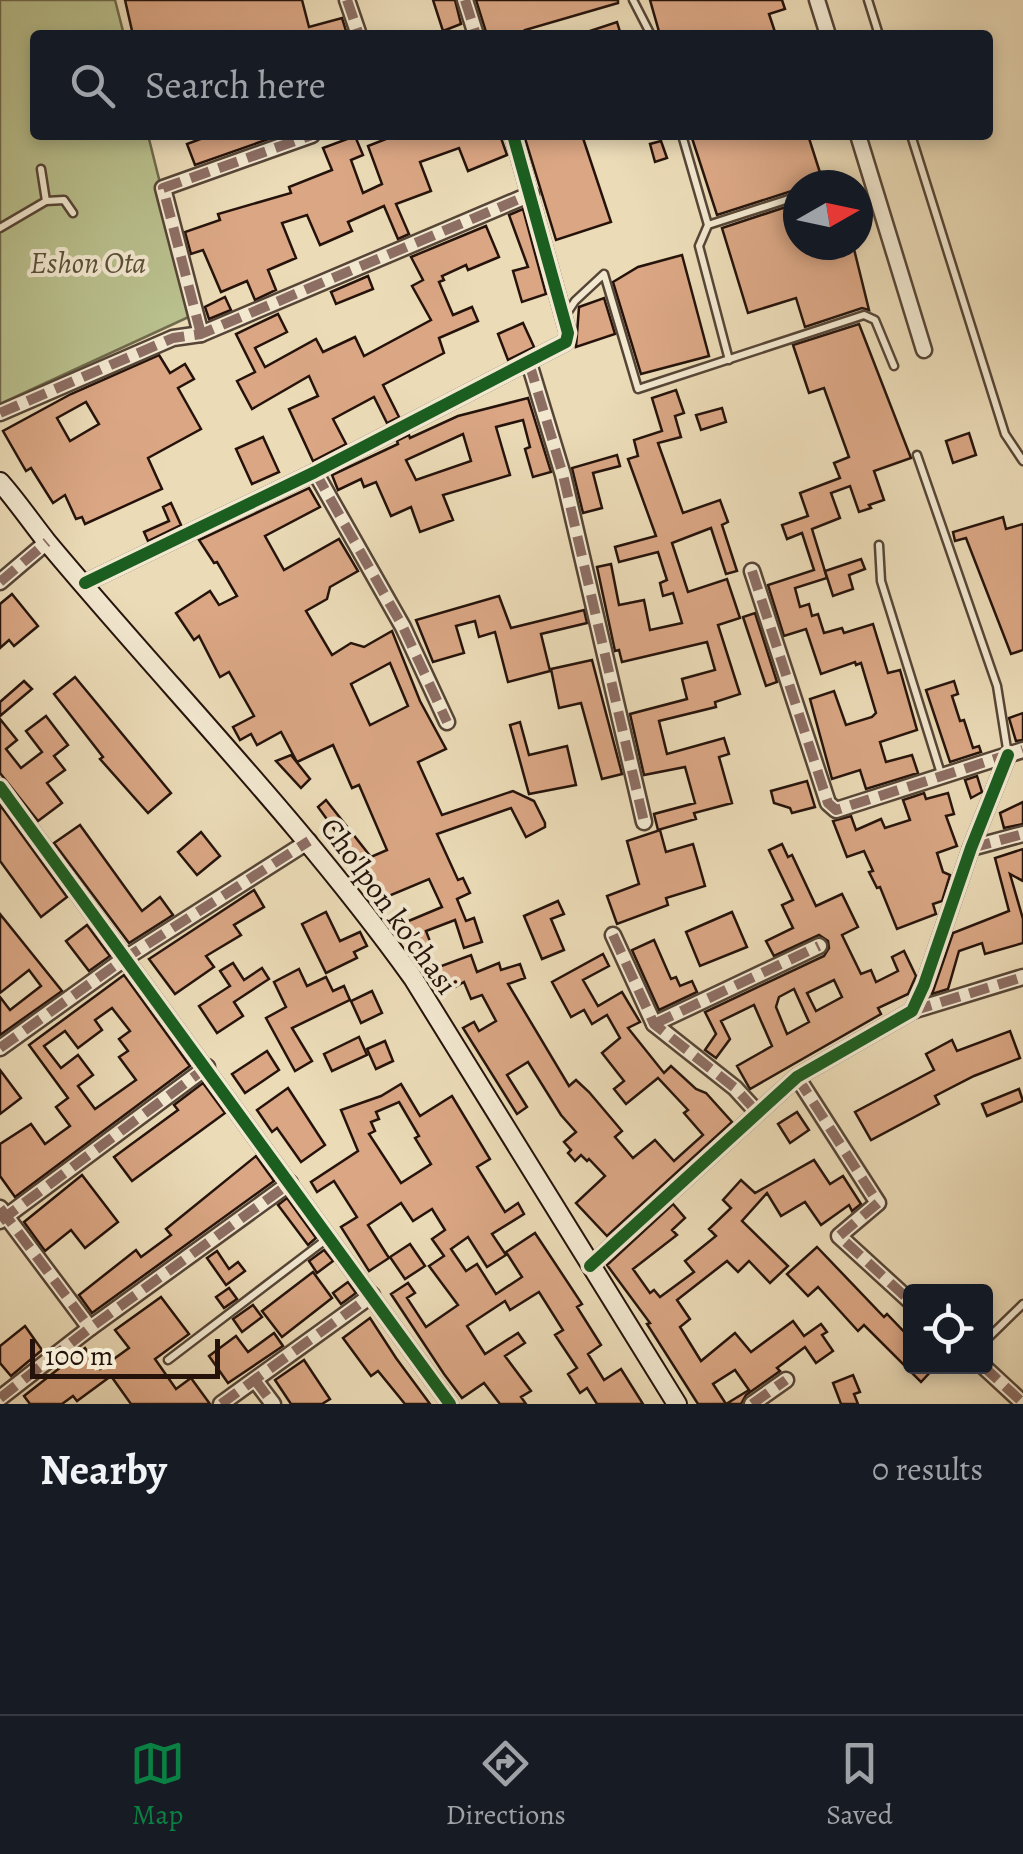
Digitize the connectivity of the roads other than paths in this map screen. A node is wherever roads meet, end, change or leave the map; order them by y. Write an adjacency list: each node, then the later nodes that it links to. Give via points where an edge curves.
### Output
1 (347, 0): 6 (street)
2 (465, 0): 7 (street)
3 (817, 0): 9 (street)
4 (868, 0): 10 (lane)
5 (634, 1): 8 (lane)
6 (357, 30)
7 (474, 30)
8 (648, 30)
9 (826, 30)
10 (877, 30)
11 (298, 140): 24 (street, via 163,188)
12 (514, 140): 17 (street)
13 (683, 140): 21 (lane)
14 (860, 140): 25 (street)
15 (912, 140): 31 (lane, via 1004,434)
16 (41, 169): 18 (lane)
17 (530, 194): 23 (street); 24 (street)
18 (46, 201): 20 (lane, via 64,200); 22 (lane)
19 (783, 201): 21 (lane)
20 (74, 213)
21 (708, 225): 26 (lane, via 699,246)
22 (0, 228)
23 (564, 317): 26 (lane, via 604,274 638,389); 27 (street, via 566,342)
24 (201, 334): 29 (street, via 173,338)
25 (924, 350)
26 (728, 360): 28 (lane, via 864,314 875,320)
27 (529, 363): 32 (street); 43 (street, via 567,493)
28 (894, 366)
29 (0, 413)
30 (917, 455): 40 (lane)
31 (1023, 462)
32 (315, 472): 38 (street); 39 (street)
33 (0, 482): 34 (main road, Cho'lpon ko'chasi)
34 (47, 542): 37 (street); 38 (main road, Cho'lpon ko'chasi)
35 (880, 545): 41 (lane, via 881,582)
36 (752, 571): 41 (street, via 828,803 836,810)
37 (0, 582)
38 (86, 584): 45 (main road, Cho'lpon ko'chasi)
39 (447, 722)
40 (1016, 752): 41 (street); 46 (street)
41 (942, 778)
42 (0, 787): 49 (street)
43 (644, 822)
44 (1023, 834): 46 (street)
45 (309, 841): 49 (street); 60 (main road, Cho'lpon ko'chasi, via 413,978)
46 (971, 848): 51 (street)
47 (613, 935): 52 (street)
48 (819, 946): 52 (street)
49 (127, 957): 53 (street); 54 (street)
50 (1023, 977): 51 (street)
51 (912, 1011): 55 (street)
52 (654, 1024): 56 (street)
53 (0, 1048)
54 (207, 1067): 57 (street); 58 (street)
55 (796, 1077): 56 (street); 62 (street, via 878,1203 839,1236)
56 (756, 1112): 60 (street)
57 (290, 1182): 59 (street); 64 (street)
58 (2, 1215): 64 (street)
59 (328, 1237): 61 (street); 66 (lane)
60 (590, 1266): 75 (main road, Cho'lpon ko'chasi)
61 (372, 1295): 68 (street); 74 (street)
62 (903, 1295)
63 (1023, 1304): 65 (lane)
64 (90, 1328): 70 (street)
65 (993, 1333)
66 (168, 1360)
67 (992, 1374): 71 (street)
68 (256, 1380): 72 (street); 73 (street)
69 (786, 1380): 76 (street)
70 (0, 1398)
71 (1023, 1403)
72 (221, 1404)
73 (273, 1404)
74 (450, 1404)
75 (676, 1404)
76 (752, 1404)

